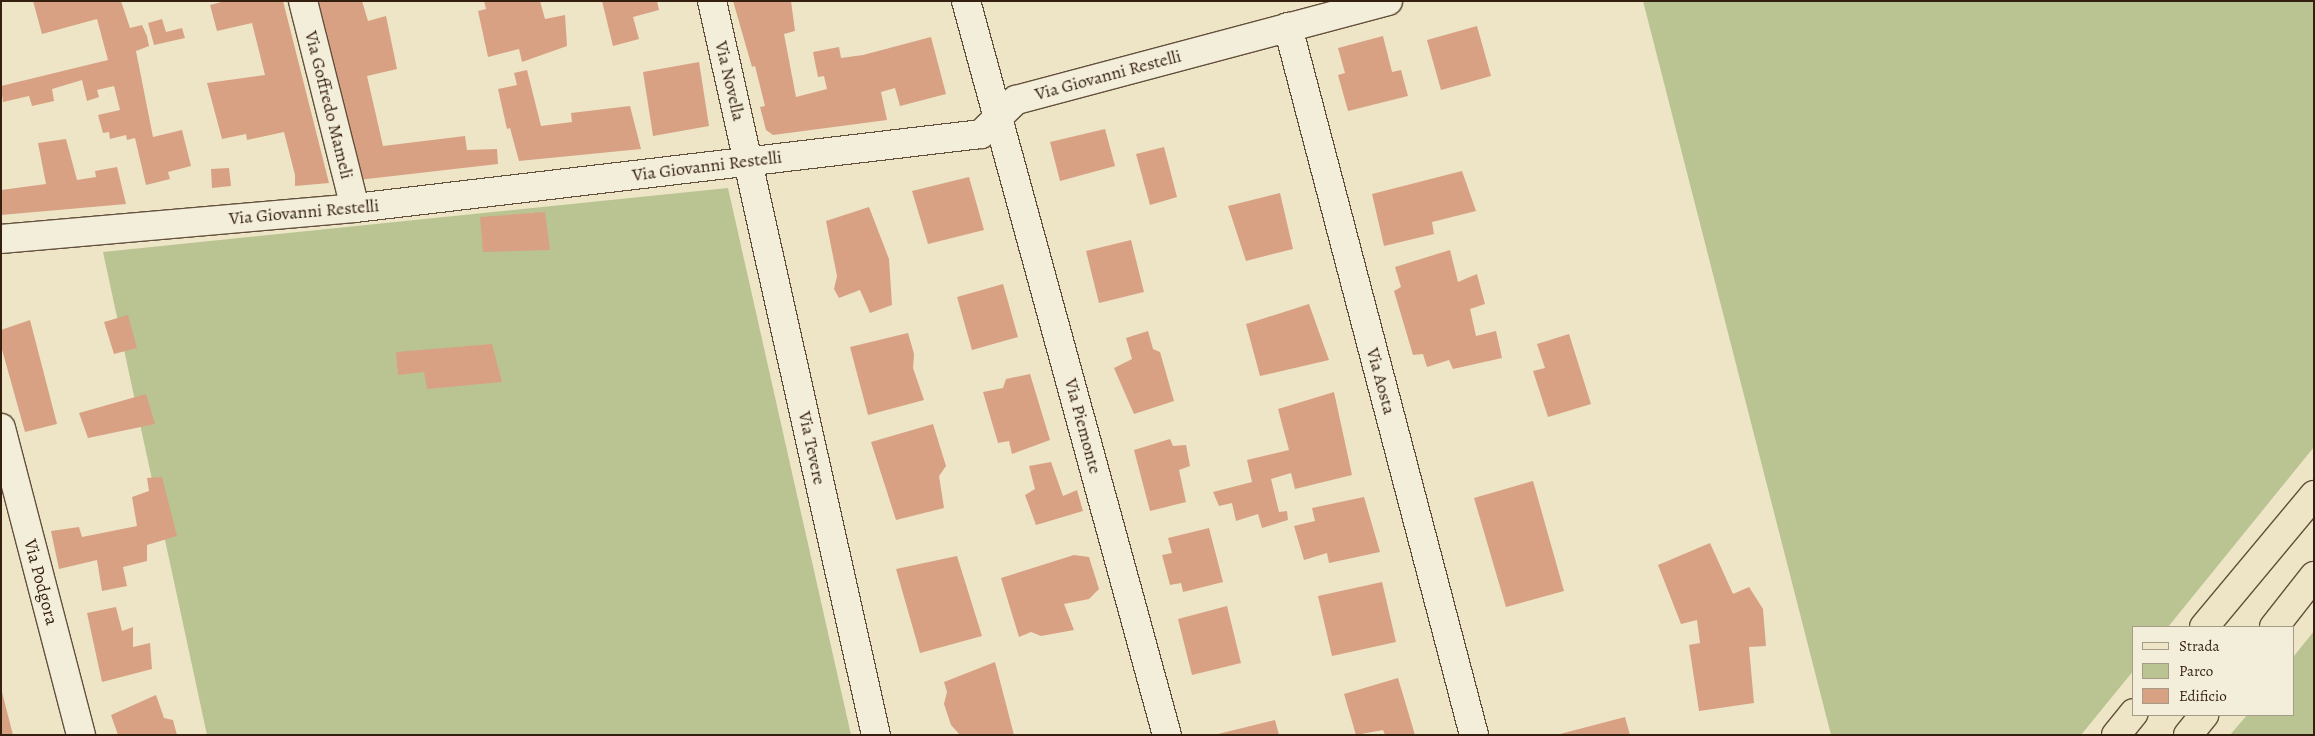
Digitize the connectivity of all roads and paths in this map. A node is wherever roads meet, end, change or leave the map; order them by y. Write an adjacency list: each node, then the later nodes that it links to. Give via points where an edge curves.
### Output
1 (303, 1): 8 (street, Via Goffredo Mameli)
2 (712, 1): 7 (street, Via Novella)
3 (966, 1): 6 (street, Via Piemonte)
4 (1388, 1): 5 (street, Via Giovanni Restelli)
5 (1288, 27): 6 (street, Via Giovanni Restelli, via 1016,100); 20 (street, Via Aosta)
6 (998, 117): 7 (street, Via Giovanni Restelli, via 981,134); 19 (street, Via Piemonte)
7 (749, 160): 8 (street, Via Giovanni Restelli); 18 (street, Via Tevere)
8 (355, 208): 9 (street, Via Giovanni Restelli)
9 (1, 239)
10 (1, 428): 17 (street, Via Podgora)
11 (2314, 495): 13 (main road)
12 (2314, 576): 14 (main road)
13 (2205, 626)
14 (2275, 626)
15 (2132, 715): 21 (main road)
16 (2203, 716): 22 (main road)
17 (81, 735)
18 (876, 735)
19 (1167, 735)
20 (1474, 735)
21 (2116, 735)
22 (2188, 735)

